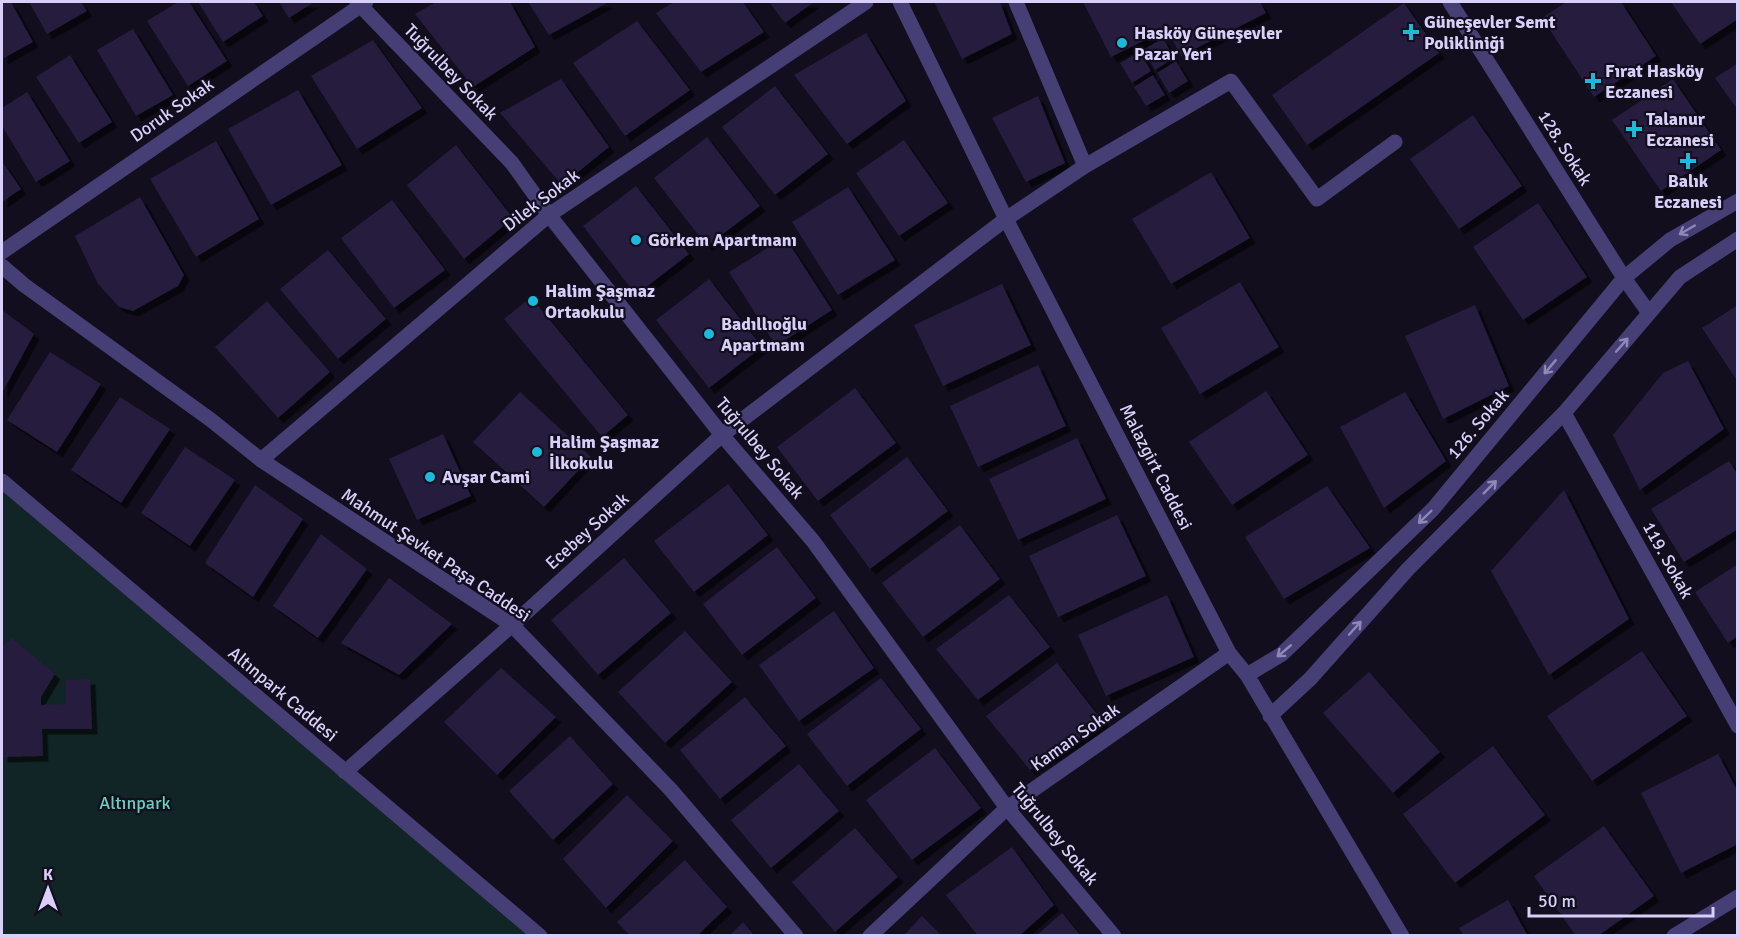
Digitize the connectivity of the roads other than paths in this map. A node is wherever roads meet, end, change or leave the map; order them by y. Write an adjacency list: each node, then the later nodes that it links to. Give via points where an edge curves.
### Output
1 (866, 2): 9 (street, Dilek Sokak)
2 (900, 2): 10 (street, Malazgirt Caddesi)
3 (1016, 2): 7 (street)
4 (1450, 2): 14 (street, 128. Sokak)
5 (361, 3): 9 (street, Tuğrulbey Sokak, via 512,164); 12 (street, Doruk Sokak)
6 (1395, 142): 7 (street, Ecebey Sokak, via 1317,199 1231,81)
7 (1085, 166): 10 (street, Ecebey Sokak)
8 (1737, 201): 14 (street, 126. Sokak, one-way to 14, via 1670,240)
9 (549, 215): 17 (street, Tuğrulbey Sokak); 18 (street, Dilek Sokak)
10 (1005, 219): 17 (street, Ecebey Sokak); 21 (street, Malazgirt Caddesi)
11 (1737, 239): 15 (street, via 1680,277)
12 (2, 252)
13 (2, 266): 18 (street, Mahmut Şevket Paşa Caddesi)
14 (1624, 278): 15 (street, 128. Sokak); 22 (street, 126. Sokak, one-way to 22, via 1432,509 1282,654)
15 (1650, 313): 16 (street, one-way to 15)
16 (1564, 413): 23 (street, one-way to 16, via 1310,679 1408,569); 24 (street, 119. Sokak)
17 (722, 435): 20 (street, Ecebey Sokak); 26 (street, Tuğrulbey Sokak, via 813,541)
18 (261, 460): 20 (street, Mahmut Şevket Paşa Caddesi)
19 (2, 482): 25 (street, Altınpark Caddesi)
20 (512, 625): 25 (street, Ecebey Sokak); 29 (street, Mahmut Şevket Paşa Caddesi, via 671,790)
21 (1229, 653): 22 (street, Malazgirt Caddesi); 26 (street, Kaman Sokak)
22 (1247, 675): 23 (street, Malazgirt Caddesi)
23 (1270, 716): 32 (street, Malazgirt Caddesi)
24 (1737, 726)
25 (345, 772): 28 (street, Altınpark Caddesi)
26 (1007, 808): 30 (street, Kaman Sokak); 31 (street, Tuğrulbey Sokak)
27 (1737, 897): 33 (street)
28 (540, 936)
29 (796, 936)
30 (870, 936)
31 (1114, 936)
32 (1402, 936)
33 (1674, 936)

